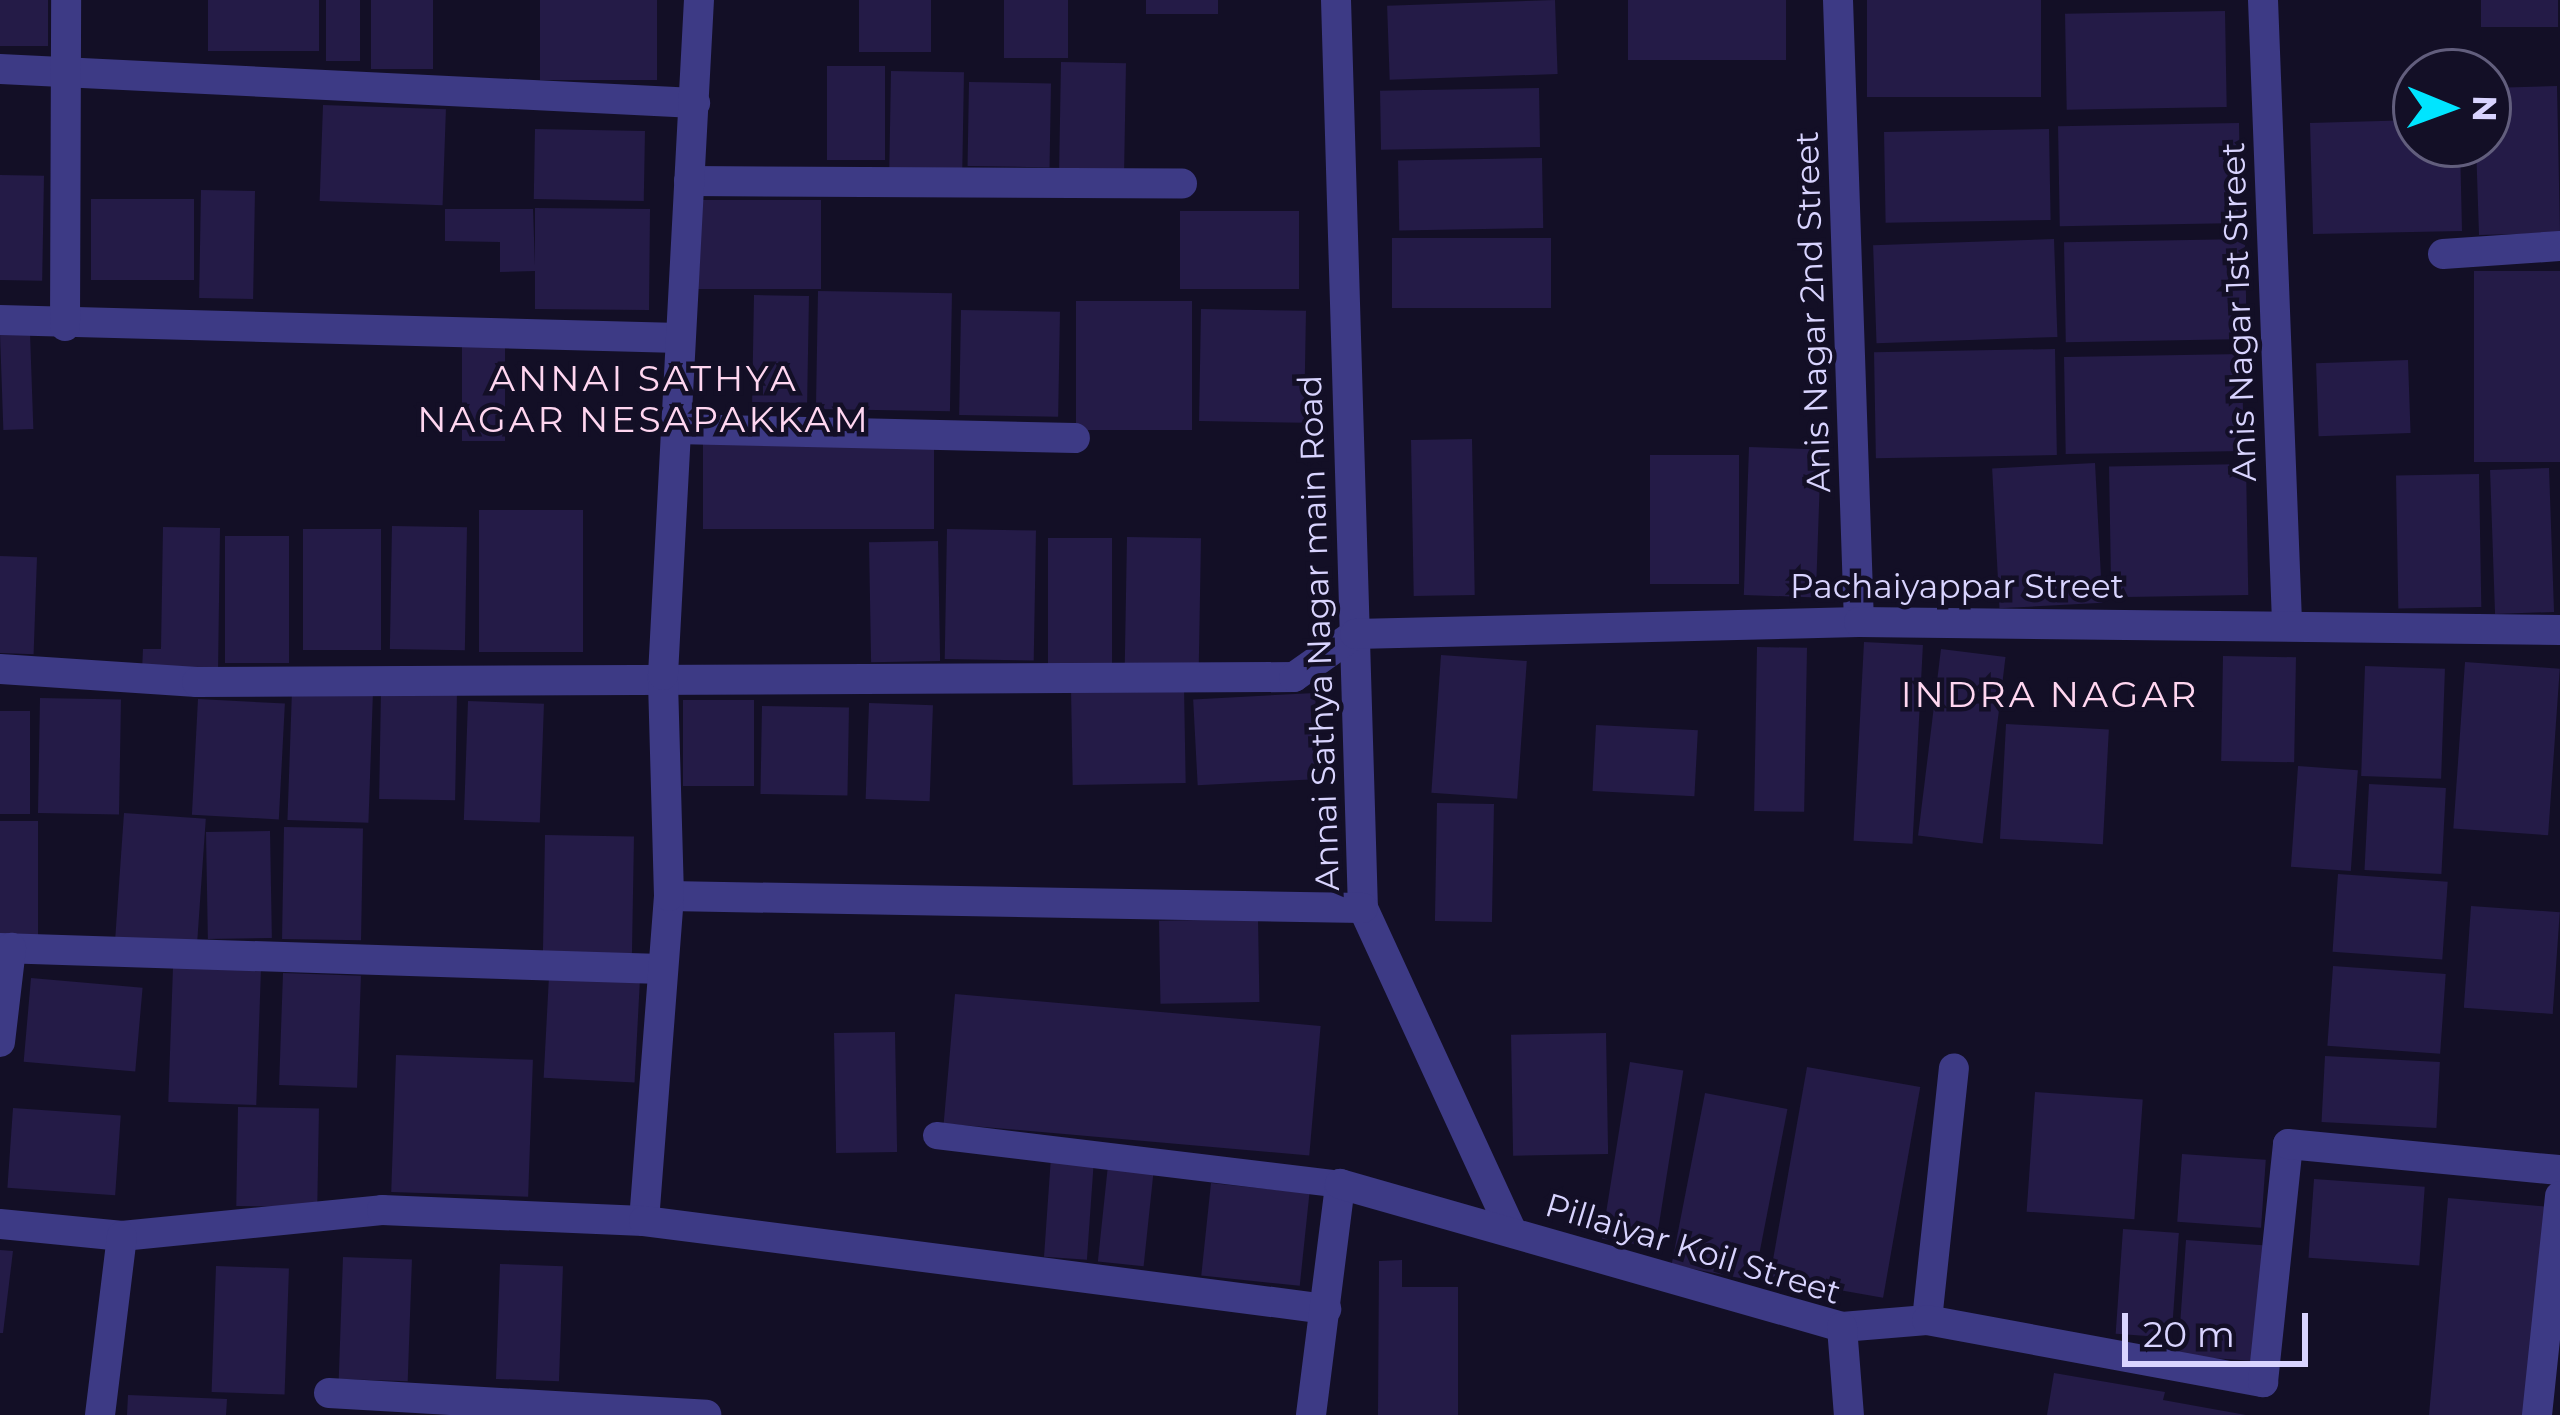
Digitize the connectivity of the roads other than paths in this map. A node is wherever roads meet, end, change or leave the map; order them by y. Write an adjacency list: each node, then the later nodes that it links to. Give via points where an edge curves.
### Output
1 (66, 0): 7 (street)
2 (699, 0): 8 (street)
3 (1336, 0): 21 (street, Annai Sathya Nagar main Road)
4 (1838, 0): 19 (street, Anis Nagar 2nd Street)
5 (2263, 0): 18 (street, Anis Nagar 1st Street)
6 (0, 69): 7 (street)
7 (67, 69): 8 (street); 14 (street)
8 (695, 103): 9 (street)
9 (689, 181): 10 (street); 15 (street)
10 (1182, 184)
11 (2560, 246): 12 (street)
12 (2443, 254)
13 (0, 320): 14 (street)
14 (64, 326): 15 (street)
15 (680, 338): 16 (street)
16 (675, 429): 17 (street); 23 (street)
17 (1076, 438)
18 (2287, 621): 19 (street, Pachaiyappar Street); 20 (street, Pachaiyappar Street)
19 (1859, 622): 21 (street, Pachaiyappar Street)
20 (2560, 630)
21 (1355, 634): 23 (street, via 1294,677); 25 (street, Annai Sathya Nagar main Road)
22 (0, 669): 23 (street, via 197,682)
23 (663, 675): 24 (street)
24 (669, 896): 25 (street); 27 (street)
25 (1363, 908): 36 (street, Annai Sathya Nagar main Road)
26 (6, 948): 27 (street, via 408,968); 28 (street)
27 (662, 969): 34 (street)
28 (0, 1042)
29 (1954, 1068): 39 (street)
30 (936, 1136): 32 (lane)
31 (2560, 1170): 39 (street, via 2288,1144 2263,1382)
32 (1340, 1184): 36 (street, Pillaiyar Koil Street); 38 (street)
33 (2560, 1196): 47 (street)
34 (644, 1221): 37 (street, via 382,1210); 38 (street)
35 (0, 1224): 37 (street)
36 (1512, 1232): 40 (street, Pillaiyar Koil Street)
37 (122, 1236): 43 (street)
38 (1326, 1309): 45 (street)
39 (1927, 1320): 40 (street)
40 (1842, 1327): 46 (street, Pillaiyar Koil Street)
41 (329, 1393): 42 (street)
42 (596, 1411): 44 (street)
43 (100, 1415)
44 (706, 1415)
45 (1311, 1415)
46 (1849, 1415)
47 (2537, 1415)

